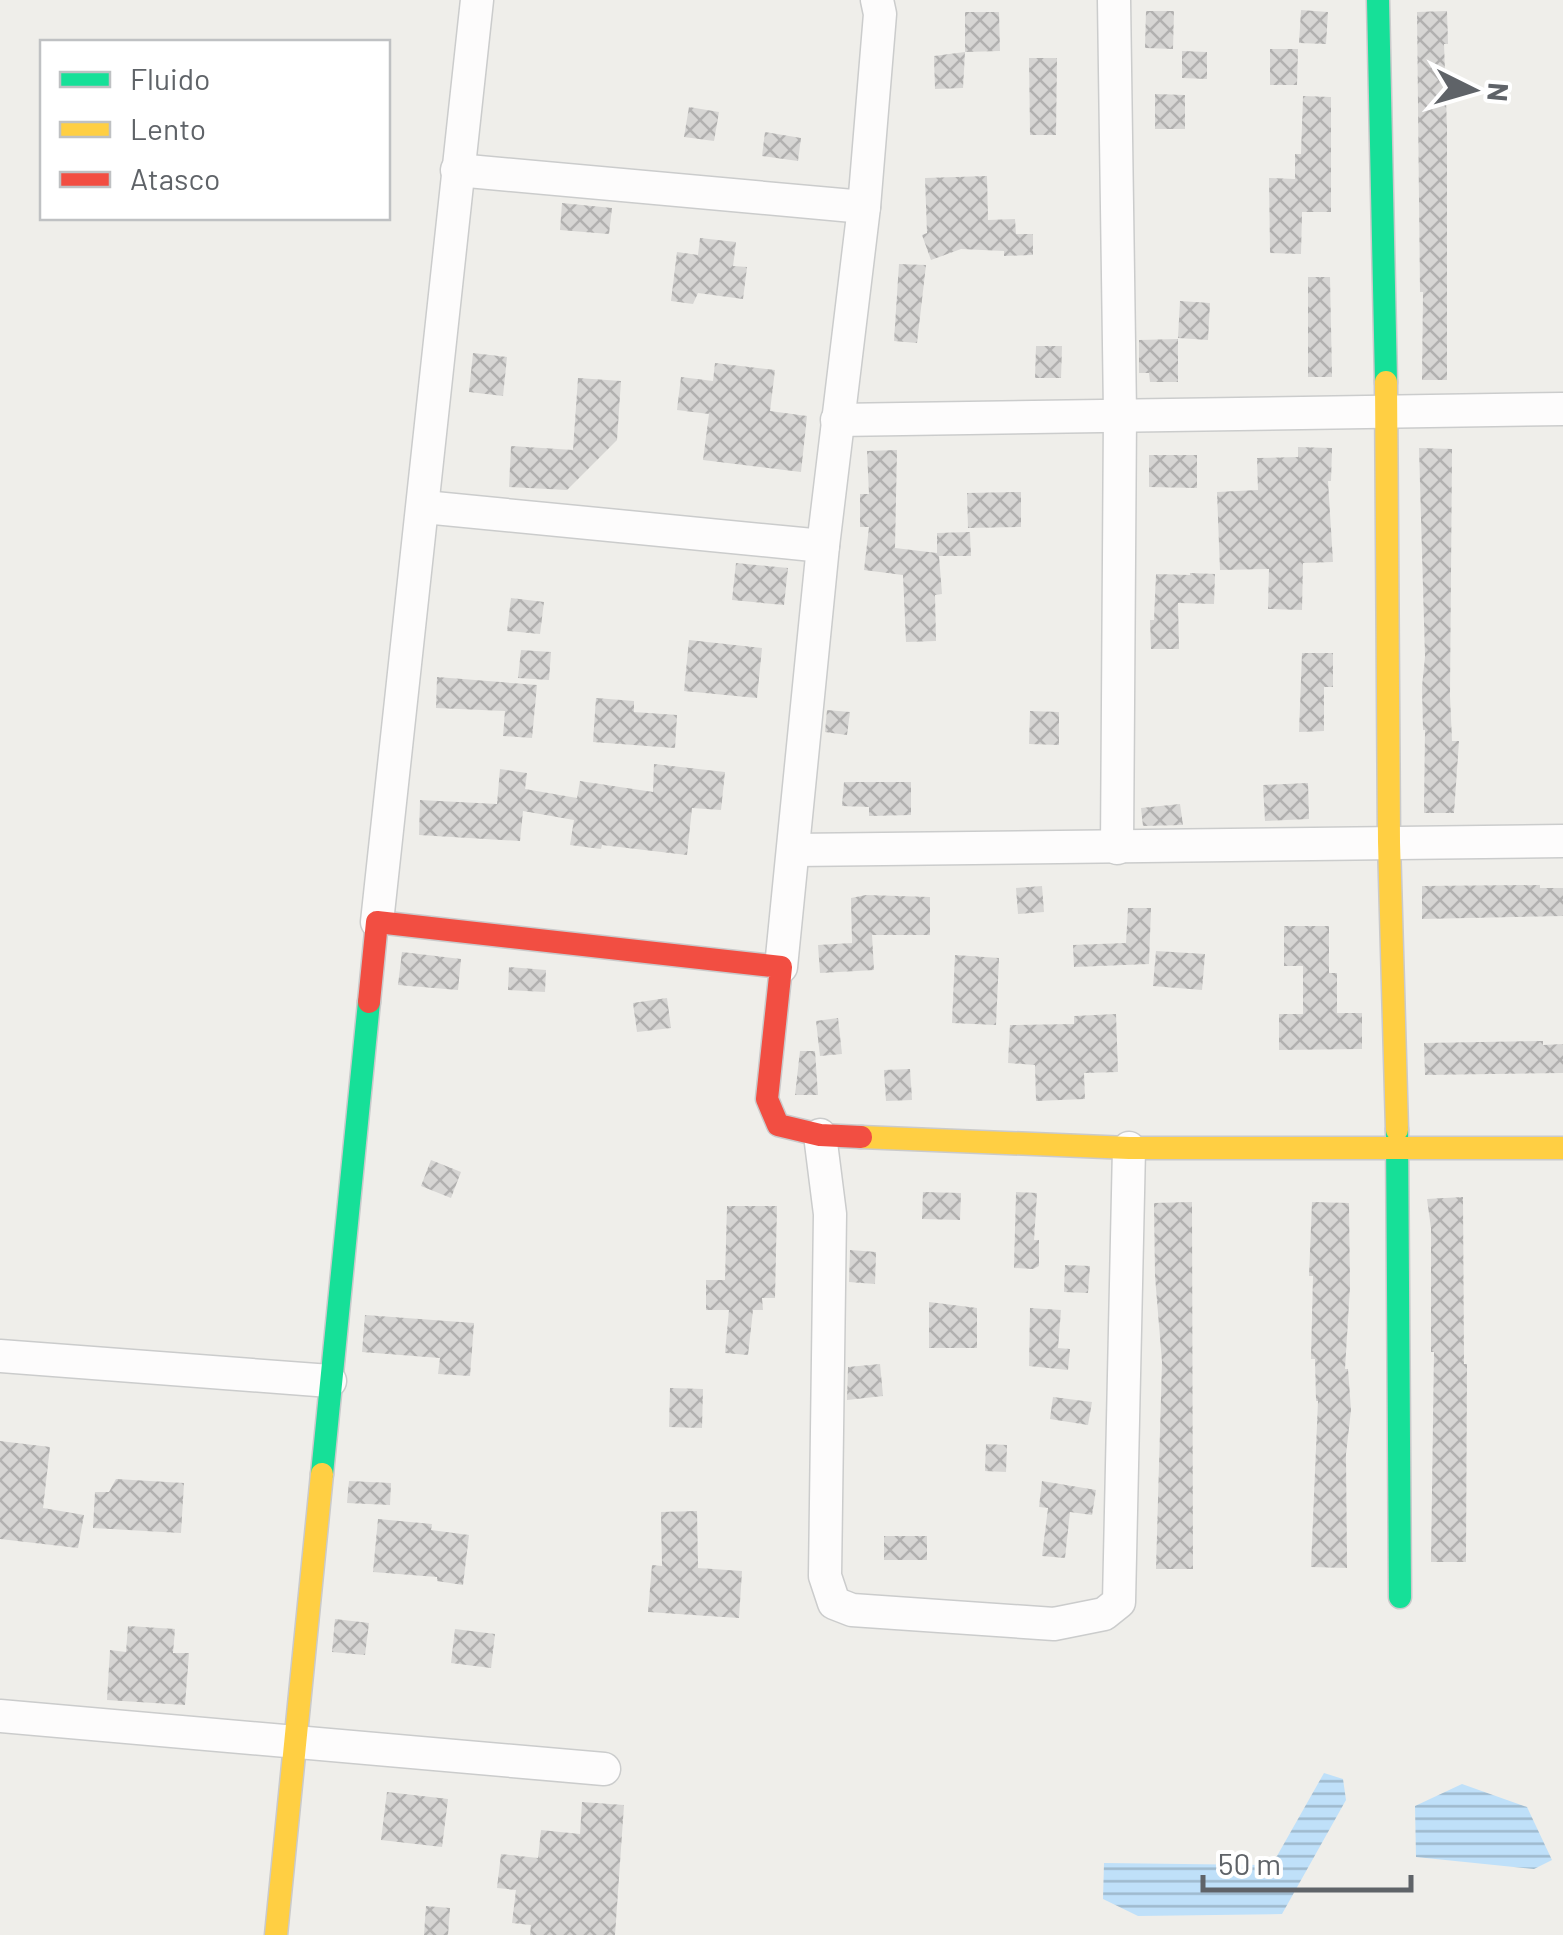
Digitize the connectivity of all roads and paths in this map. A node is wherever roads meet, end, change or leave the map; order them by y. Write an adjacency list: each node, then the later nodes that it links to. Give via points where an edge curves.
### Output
1 (477, 0): 5 (street)
2 (878, 0): 6 (street)
3 (1114, 0): 9 (street)
4 (1378, 0): 7 (street)
5 (458, 170): 6 (street); 11 (street)
6 (864, 208): 10 (street)
7 (1387, 409): 8 (street); 9 (street); 13 (street)
8 (1563, 409)
9 (1120, 413): 10 (street); 15 (street)
10 (837, 420): 12 (street)
11 (424, 507): 12 (street); 17 (street)
12 (823, 546): 16 (street)
13 (1390, 842): 14 (street); 15 (street); 20 (street)
14 (1563, 842)
15 (1117, 848): 16 (street)
16 (794, 850): 18 (street)
17 (377, 922): 18 (street); 24 (street)
18 (781, 967): 19 (street, via 768,1099 778,1125)
19 (820, 1135): 21 (street); 21 (street, via 830,1214 825,1576 834,1603 852,1610 1054,1624 1104,1614 1119,1602)
20 (1398, 1147): 21 (street); 22 (street); 25 (street)
21 (1129, 1148)
22 (1563, 1148)
23 (0, 1356): 24 (street)
24 (330, 1381): 27 (street)
25 (1400, 1597)
26 (0, 1716): 27 (street)
27 (294, 1742): 28 (street); 29 (street)
28 (604, 1769)
29 (276, 1935)

